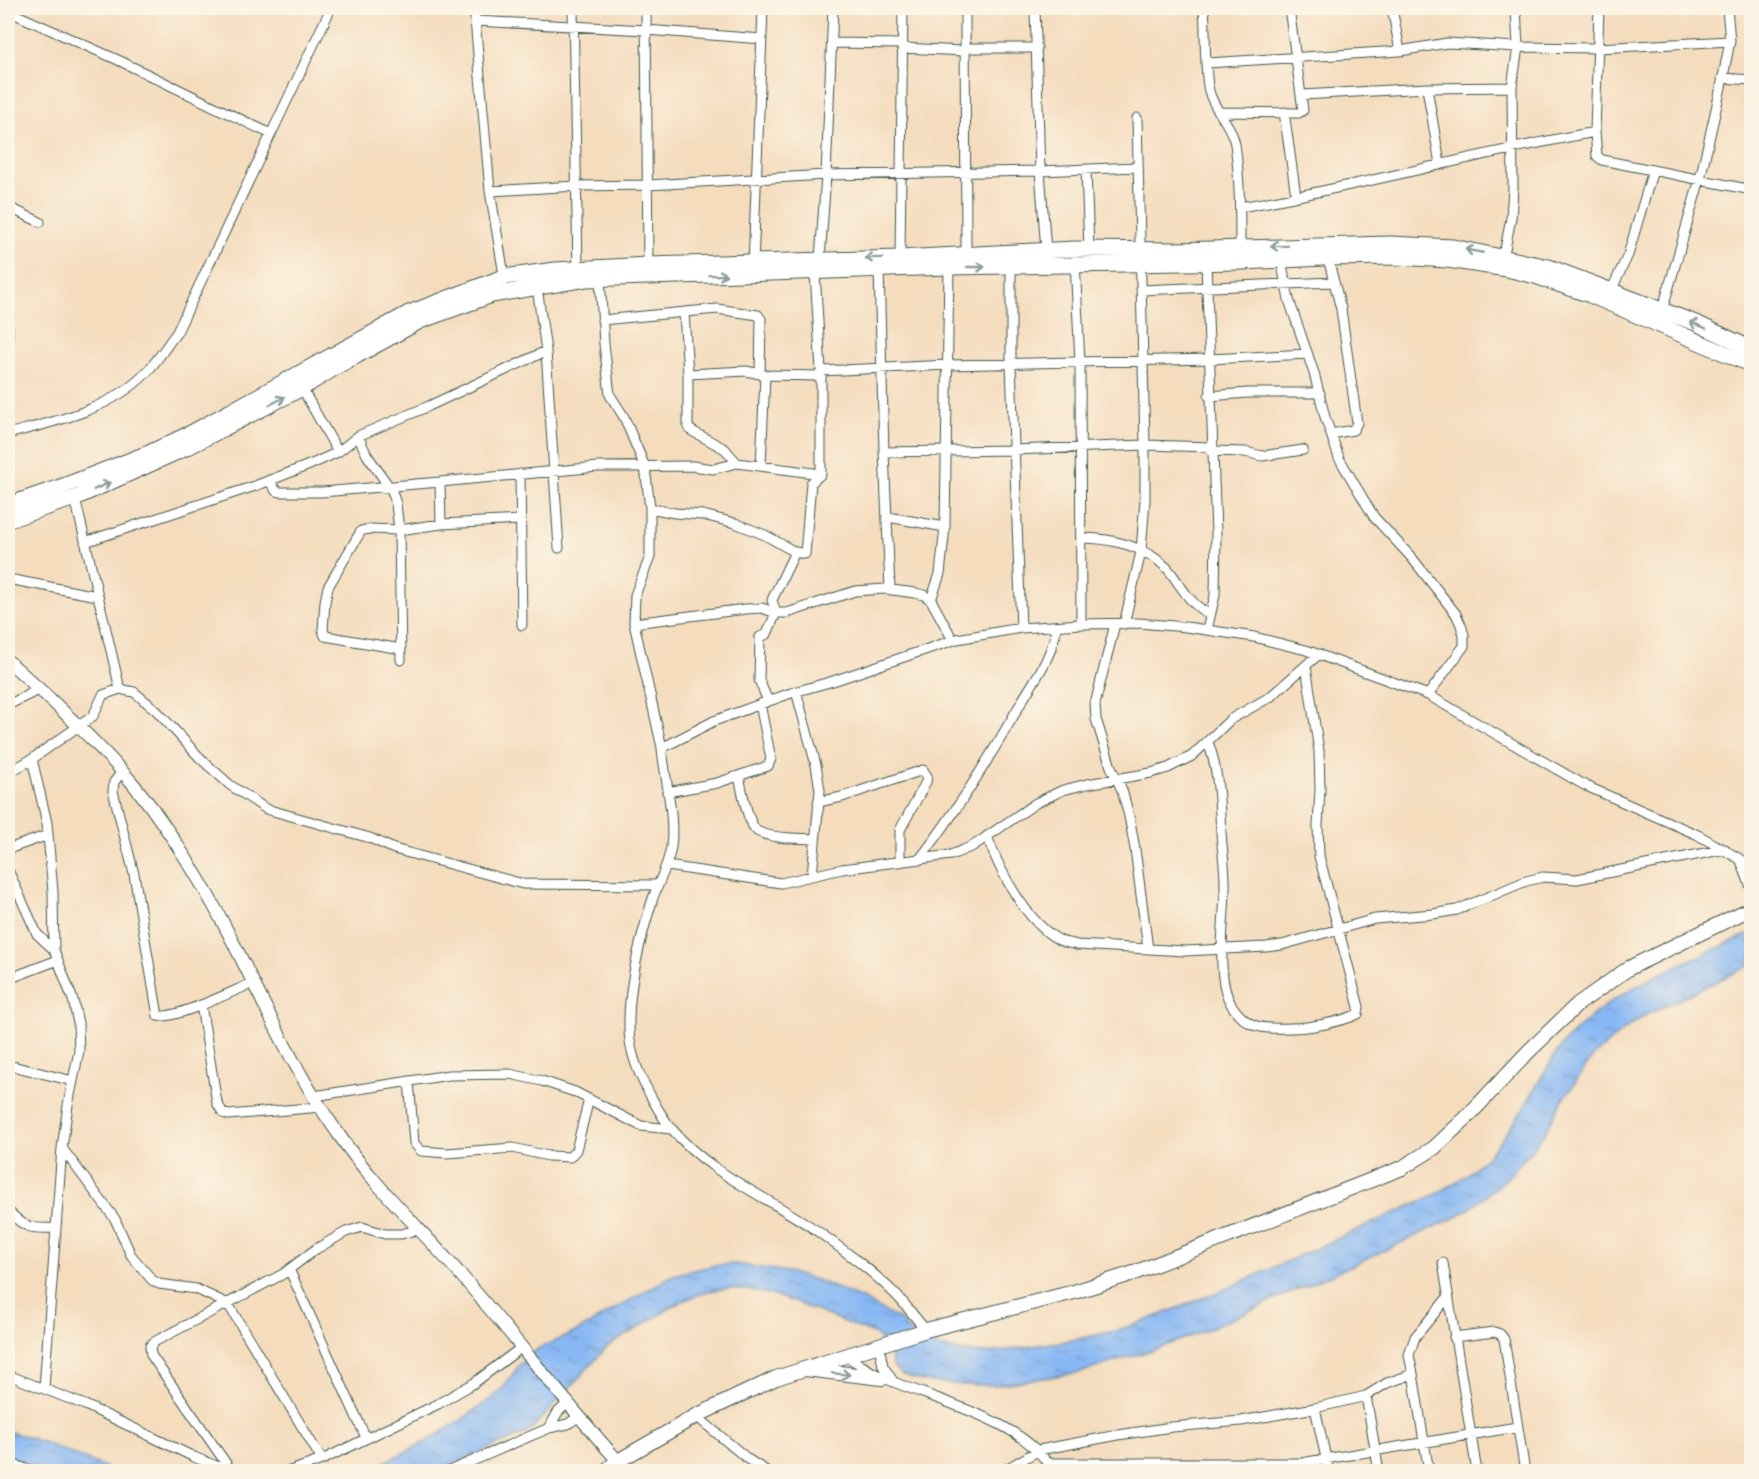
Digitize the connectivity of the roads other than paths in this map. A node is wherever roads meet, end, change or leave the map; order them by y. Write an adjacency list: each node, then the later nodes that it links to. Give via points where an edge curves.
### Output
1 (331, 8): 40 (street)
2 (474, 8): 17 (street)
3 (573, 8): 18 (street)
4 (646, 8): 19 (street)
5 (763, 8): 20 (street)
6 (833, 8): 22 (street)
7 (903, 8): 23 (street)
8 (965, 8): 27 (street)
9 (1035, 8): 25 (street)
10 (1204, 8): 30 (street)
11 (1289, 8): 29 (street)
12 (1392, 8): 28 (street)
13 (1516, 8): 24 (street)
14 (1599, 8): 26 (street)
15 (1725, 8): 21 (street)
16 (8, 11): 40 (street)
17 (475, 21): 18 (street); 55 (street)
18 (573, 26): 19 (street); 53 (street)
19 (646, 30): 20 (street); 52 (street)
20 (762, 39): 50 (street)
21 (1730, 41): 26 (street); 31 (street)
22 (832, 43): 23 (street); 48 (street)
23 (902, 46): 27 (street); 49 (street)
24 (1518, 47): 26 (street); 28 (street, via 1447,43); 33 (street)
25 (1037, 48): 27 (street); 47 (street)
26 (1598, 48): 39 (street)
27 (964, 49): 46 (street)
28 (1400, 51): 29 (street)
29 (1295, 57): 30 (street); 35 (street)
30 (1207, 63): 36 (street, via 1209,90)
31 (1722, 78): 32 (street); 51 (street)
32 (1752, 80)
33 (1512, 87): 34 (street); 41 (street)
34 (1426, 88): 35 (street); 42 (street)
35 (1302, 94): 37 (street, via 1301,112)
36 (1220, 112): 37 (street); 58 (street, via 1235,143)
37 (1284, 112): 56 (street)
38 (1137, 118): 43 (street)
39 (1594, 132): 41 (street); 45 (street, via 1597,156 1602,160)
40 (271, 134): 107 (street, via 177,332 146,373 103,404)
41 (1512, 148): 42 (street); 68 (street, via 1511,218 1505,249)
42 (1440, 164): 56 (street)
43 (1138, 167): 44 (street); 64 (street)
44 (1086, 170): 47 (street); 60 (street)
45 (1653, 170): 51 (street); 85 (street, via 1628,255)
46 (966, 171): 47 (street); 49 (street); 62 (street)
47 (1040, 171): 61 (street)
48 (826, 175): 49 (street); 50 (street); 70 (street)
49 (902, 175): 65 (street)
50 (757, 179): 52 (street); 74 (street)
51 (1700, 179): 54 (street); 86 (street)
52 (648, 185): 53 (street); 76 (street)
53 (577, 186): 55 (street); 75 (street)
54 (1752, 190)
55 (490, 191): 80 (street)
56 (1296, 196): 58 (street)
57 (8, 207): 59 (street)
58 (1240, 207): 63 (street)
59 (40, 222)
60 (1081, 249): 61 (main road); 64 (main road); 71 (street)
61 (1046, 251): 62 (main road)
62 (966, 254): 65 (main road)
63 (1240, 254): 64 (main road); 67 (main road); 68 (main road, one-way to 63, via 1453,247 1390,244); 69 (main road)
64 (1140, 257): 69 (main road); 71 (main road); 84 (street)
65 (900, 258): 70 (main road, one-way to 70)
66 (1328, 258): 67 (main road); 68 (main road); 79 (street)
67 (1281, 260): 81 (street)
68 (1495, 261): 85 (main road, via 1549,267); 99 (main road, via 1590,295)
69 (1206, 263): 82 (street)
70 (818, 265): 74 (main road); 77 (main road); 103 (street)
71 (1075, 266): 73 (main road); 96 (street)
72 (949, 267): 73 (main road, one-way to 73); 77 (main road); 97 (street)
73 (1011, 267): 98 (street)
74 (753, 268): 76 (main road)
75 (578, 269): 76 (main road); 80 (main road)
76 (648, 270): 78 (main road)
77 (879, 270): 100 (street)
78 (600, 279): 83 (main road); 88 (street)
79 (1334, 282): 81 (street); 108 (street, via 1357,423 1353,430)
80 (506, 284): 83 (main road); 104 (main road, via 420,321 336,367)
81 (1286, 285): 82 (street); 93 (street)
82 (1207, 286): 84 (street); 94 (street)
83 (537, 287): 92 (street)
84 (1141, 290): 95 (street)
85 (1611, 291): 86 (main road)
86 (1662, 310): 91 (main road, one-way to 86)
87 (684, 312): 88 (street); 101 (street); 102 (street, via 717,309 758,315)
88 (602, 320): 120 (street, via 610,395)
89 (8, 327): 90 (street)
90 (8, 342)
91 (1752, 349)
92 (546, 351): 109 (street); 121 (street)
93 (1308, 354): 94 (street); 105 (street)
94 (1210, 359): 95 (street); 106 (street)
95 (1143, 361): 96 (street); 110 (street)
96 (1080, 363): 98 (street); 111 (street)
97 (949, 365): 98 (street); 100 (street); 113 (street)
98 (1011, 365): 114 (street)
99 (1752, 365)
100 (881, 369): 103 (street); 117 (street)
101 (688, 374): 102 (street); 118 (street, via 688,427 725,449)
102 (763, 374): 103 (street); 119 (street)
103 (821, 374): 123 (street)
104 (298, 381): 116 (street); 127 (main road, one-way to 104, via 186,448); 128 (main road, via 148,453)
105 (1320, 393): 106 (street); 108 (street)
106 (1209, 396): 112 (street)
107 (8, 434)
108 (1331, 434): 163 (street, via 1339,458 1374,518 1412,558 1461,625 1464,646)
109 (358, 436): 116 (street); 126 (street)
110 (1145, 445): 111 (street); 112 (street); 140 (street)
111 (1079, 448): 114 (street); 136 (street)
112 (1212, 449): 115 (street, via 1262,456); 146 (street, via 1216,533 1215,595)
113 (948, 450): 114 (street); 117 (street); 134 (street)
114 (1013, 450): 152 (street)
115 (1303, 450)
116 (338, 452): 124 (street)
117 (884, 452): 130 (street)
118 (737, 463): 119 (street); 120 (street, via 713,469)
119 (761, 466): 123 (street)
120 (645, 467): 121 (street); 129 (street)
121 (553, 471): 122 (street); 138 (street)
122 (520, 474): 125 (street); 132 (street)
123 (821, 474): 139 (street, via 812,483 805,554)
124 (268, 480): 126 (street, via 280,492); 137 (street)
125 (440, 482): 126 (street); 133 (street)
126 (388, 485): 135 (street)
127 (75, 498): 131 (main road); 137 (street)
128 (8, 505)
129 (650, 508): 139 (street, via 735,523); 147 (street, via 650,557 634,595)
130 (888, 517): 134 (street); 142 (street)
131 (8, 520)
132 (521, 520): 133 (street); 150 (street)
133 (441, 524): 135 (street)
134 (945, 527): 144 (street, via 940,574)
135 (399, 530): 155 (street); 155 (street, via 369,529 359,533 330,581 323,630 326,637)
136 (1081, 537): 140 (street, via 1117,541); 148 (street)
137 (85, 542): 143 (street)
138 (559, 548)
139 (795, 552): 145 (street, via 772,600)
140 (1141, 552): 146 (street, via 1158,560); 149 (street)
141 (8, 579): 143 (street)
142 (890, 590): 144 (street, via 924,595); 145 (street, via 855,591 791,613)
143 (97, 596): 161 (street)
144 (931, 600): 154 (street)
145 (776, 613): 147 (street, via 762,608 746,609); 164 (street, via 767,634 760,637 759,680)
146 (1210, 616): 153 (street)
147 (634, 623): 168 (street)
148 (1081, 624): 149 (street); 151 (street)
149 (1120, 624): 153 (street); 173 (street, via 1095,704 1095,719)
150 (522, 625)
151 (1056, 626): 152 (street); 181 (street, via 1051,649 1011,721 947,824)
152 (1021, 628): 154 (street)
153 (1207, 630): 156 (street)
154 (953, 640): 162 (street)
155 (401, 649): 157 (street)
156 (1319, 654): 159 (street); 163 (street)
157 (401, 660)
158 (8, 661): 160 (street)
159 (1306, 666): 167 (street, via 1270,697 1231,719); 191 (street, via 1318,751 1319,856)
160 (40, 689): 165 (street); 166 (street)
161 (120, 689): 166 (street, via 104,694 93,716); 188 (street, via 135,692 230,785 266,809 523,884)
162 (796, 691): 164 (street); 175 (street, via 816,765)
163 (1428, 695): 180 (street, via 1586,786)
164 (764, 703): 168 (street, via 705,725); 172 (street, via 771,759 768,766)
165 (8, 705)
166 (78, 725): 169 (street); 170 (street)
167 (1208, 742): 173 (street, via 1192,756 1168,768); 194 (street, via 1219,786 1225,883)
168 (662, 748): 174 (street)
169 (32, 759): 171 (street); 176 (street)
170 (122, 772): 197 (street, via 154,811 190,866); 198 (street, via 113,791 134,874 157,1014 164,1017)
171 (8, 773)
172 (740, 776): 174 (street); 178 (street, via 748,812 758,832)
173 (1118, 780): 177 (street, via 1087,784 1047,797); 192 (street, via 1135,849)
174 (667, 792): 184 (street, via 671,846)
175 (818, 802): 178 (street); 183 (street, via 842,798 923,770 926,782 900,830)
176 (48, 835): 179 (street); 193 (street)
177 (987, 836): 181 (street, via 961,852); 192 (street, via 1004,878 1044,930 1077,945)
178 (815, 839): 187 (street)
179 (8, 849)
180 (1725, 849): 182 (street); 191 (street, via 1577,879 1543,877 1457,910 1374,919)
181 (919, 860): 183 (street)
182 (1742, 861): 185 (street); 189 (street)
183 (900, 862): 187 (street)
184 (667, 866): 187 (street, via 781,884); 188 (street)
185 (1752, 866)
186 (8, 870): 193 (street, via 37,934)
187 (812, 875)
188 (657, 885): 205 (street, via 630,993 629,1028 638,1073)
189 (1752, 891)
190 (1752, 908): 214 (main road, via 1629,968 1578,1004 1434,1148 1402,1168 1134,1273)
191 (1338, 928): 194 (street, via 1282,945); 194 (street, via 1359,1011 1353,1017 1301,1028 1263,1029 1245,1021 1227,995)
192 (1148, 949): 194 (street)
193 (54, 950): 195 (street)
194 (1222, 950)
195 (58, 960): 196 (street); 201 (street, via 78,1023 79,1051)
196 (8, 979)
197 (253, 983): 198 (street); 202 (street)
198 (201, 1005): 204 (street, via 223,1113)
199 (8, 1065): 201 (street)
200 (409, 1081): 202 (street); 203 (street, via 449,1075 510,1074); 203 (street, via 414,1143 421,1150 447,1153 513,1148 548,1156 570,1156 576,1150)
201 (73, 1082): 206 (street)
202 (314, 1096): 204 (street)
203 (589, 1099): 205 (street, via 641,1126)
204 (321, 1107): 209 (street, via 359,1163)
205 (671, 1129): 214 (street, via 701,1157 847,1252 897,1295)
206 (62, 1148): 208 (street); 213 (street, via 115,1218 131,1255 152,1280 196,1289)
207 (8, 1211): 208 (street, via 32,1229)
208 (56, 1228): 223 (street)
209 (420, 1229): 211 (street, via 401,1234 354,1229); 217 (street)
210 (1443, 1263): 212 (street)
211 (289, 1269): 213 (street); 232 (street)
212 (1448, 1297): 215 (street); 220 (street, via 1415,1337 1409,1355)
213 (228, 1304): 236 (street); 245 (street, via 154,1342 150,1351)
214 (921, 1332): 216 (main road)
215 (1454, 1337): 229 (street, via 1494,1332 1504,1339); 231 (street)
216 (880, 1345): 218 (main road); 222 (street)
217 (525, 1351): 225 (street); 232 (street, via 438,1404)
218 (844, 1355): 219 (main road); 222 (street)
219 (800, 1368): 222 (main road, one-way to 222); 227 (main road)
220 (1413, 1374): 224 (street); 233 (street)
221 (8, 1375): 223 (street)
222 (887, 1380): 234 (street, via 986,1419)
223 (44, 1388): 245 (street)
224 (1366, 1396): 226 (street); 235 (street)
225 (565, 1400): 228 (street); 230 (street)
226 (1315, 1408): 234 (street); 238 (street)
227 (696, 1416): 237 (street); 240 (main road)
228 (578, 1417): 230 (street); 240 (street)
229 (1517, 1427): 231 (street); 256 (street)
230 (549, 1428): 247 (street)
231 (1469, 1435): 233 (street); 255 (street)
232 (366, 1438): 236 (street)
233 (1423, 1443): 235 (street); 254 (street)
234 (1039, 1450): 241 (street); 251 (street)
235 (1375, 1451): 238 (street); 253 (street)
236 (322, 1460): 246 (street)
237 (749, 1460): 249 (street); 250 (street)
238 (1326, 1460): 243 (street); 252 (street)
239 (8, 1463): 244 (street)
240 (622, 1466): 248 (main road)
241 (1051, 1467): 242 (street)
242 (1241, 1467): 243 (street)
243 (1301, 1467)
244 (36, 1472)
245 (231, 1472)
246 (287, 1472)
247 (447, 1472)
248 (604, 1472)
249 (748, 1472)
250 (768, 1472)
251 (1001, 1472)
252 (1329, 1472)
253 (1379, 1472)
254 (1429, 1472)
255 (1477, 1472)
256 (1525, 1472)

